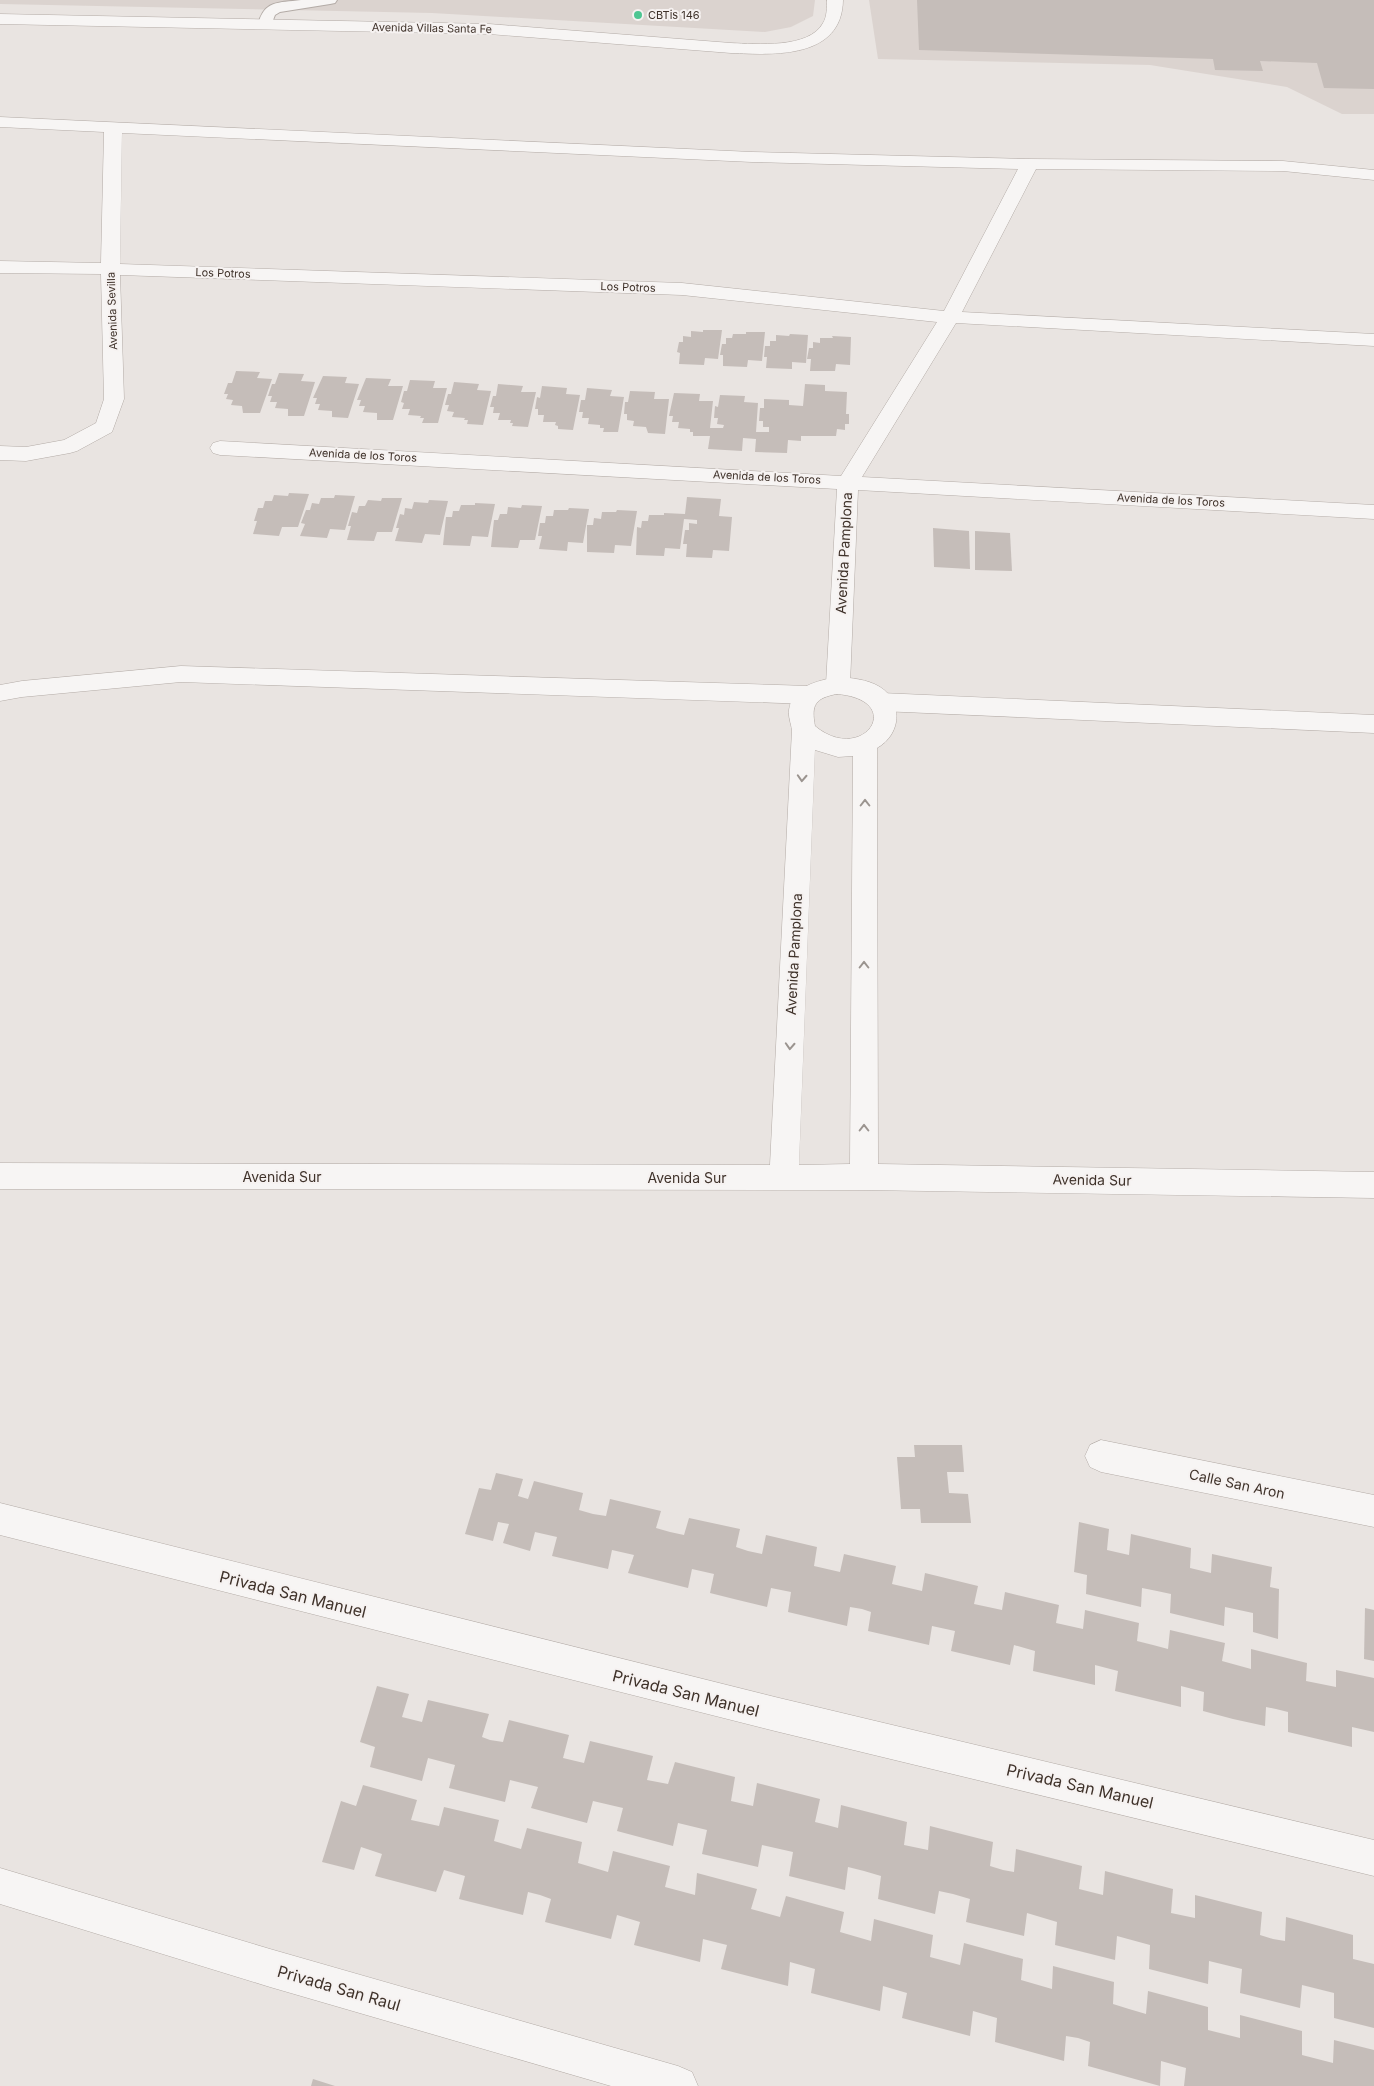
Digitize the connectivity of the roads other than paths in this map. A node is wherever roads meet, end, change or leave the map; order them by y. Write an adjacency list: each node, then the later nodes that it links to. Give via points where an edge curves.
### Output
1 (330, 0): 4 (lane, via 276,8 268,13)
2 (835, 0): 4 (street, Avenida Villas Santa Fe, via 830,26 823,34 789,47 764,49 489,29)
3 (0, 19): 4 (street, Avenida Villas Santa Fe)
4 (265, 25)
5 (0, 122): 6 (street)
6 (114, 127): 7 (street, via 742,157); 10 (street, Avenida Sevilla)
7 (1030, 164): 8 (street, via 1283,166); 11 (street)
8 (1374, 175)
9 (0, 267): 10 (street, Los Potros)
10 (110, 269): 11 (street, Los Potros, via 682,289); 14 (street, Avenida Sevilla, via 114,399 105,427 70,446 26,454)
11 (950, 317): 12 (street, Los Potros); 15 (street)
12 (1374, 340)
13 (220, 448): 15 (street, Avenida de los Toros)
14 (0, 453)
15 (848, 482): 16 (street, Avenida de los Toros); 17 (street, Avenida Pamplona)
16 (1374, 512)
17 (838, 684): 19 (street); 20 (street, via 870,692)
18 (0, 693): 19 (street, via 181,674)
19 (809, 695): 22 (street, Avenida Pamplona, via 801,705 799,717)
20 (882, 702): 21 (street); 23 (street, via 887,714 886,726 878,737)
21 (1374, 724)
22 (804, 730): 23 (street, via 815,740 830,746 848,748); 26 (street, Avenida Pamplona, one-way to 26)
23 (865, 745): 25 (street, one-way to 23)
24 (0, 1176): 26 (street, Avenida Sur)
25 (864, 1177): 26 (street, Avenida Sur); 27 (street, Avenida Sur)
26 (784, 1178)
27 (1374, 1185)
28 (1100, 1456): 29 (street, Calle San Aron)
29 (1374, 1512)
30 (0, 1520): 31 (street, Privada San Manuel, via 775,1714)
31 (1374, 1858)
32 (0, 1886): 33 (street, Privada San Raul)
33 (678, 2086)

